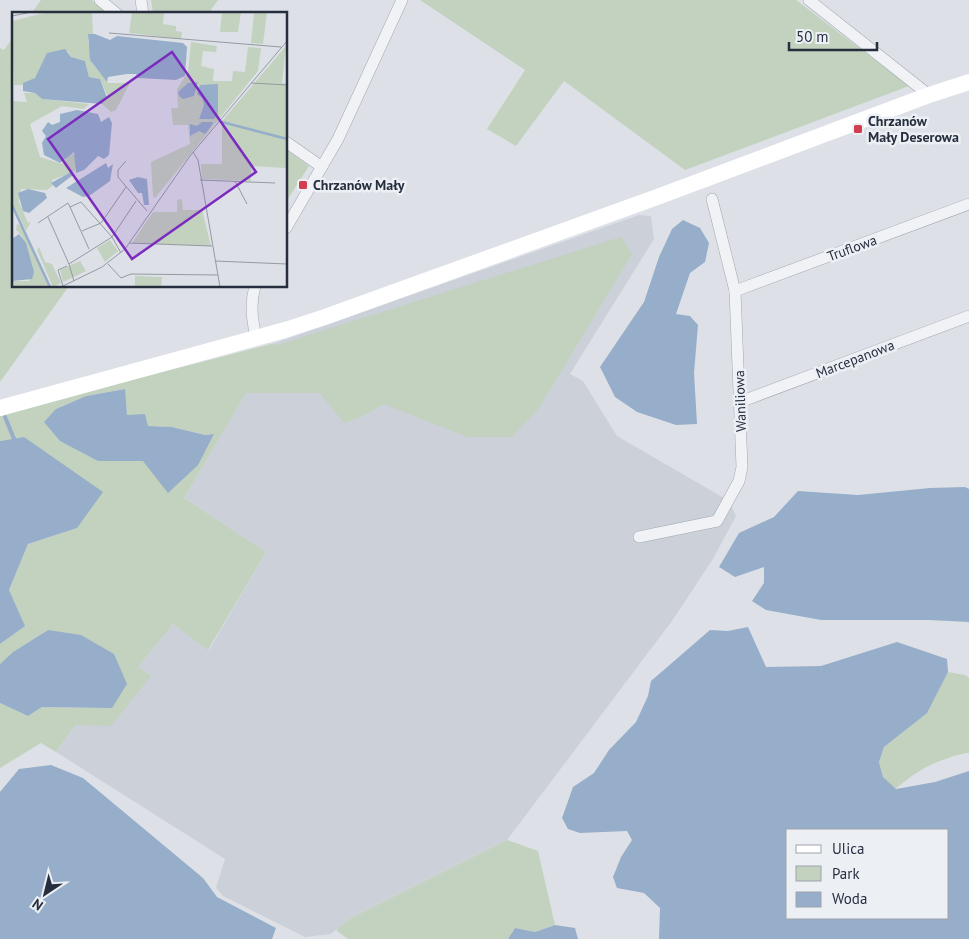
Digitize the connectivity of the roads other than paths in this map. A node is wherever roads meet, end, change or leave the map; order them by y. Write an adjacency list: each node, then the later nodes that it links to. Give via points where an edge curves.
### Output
1 (100, 0): 4 (street)
2 (402, 0): 8 (street)
3 (809, 0): 6 (street)
4 (115, 12)
5 (969, 82): 6 (street)
6 (930, 95): 15 (street, via 375,300)
7 (288, 143): 8 (street)
8 (322, 168): 11 (street)
9 (712, 199): 13 (street, Waniliowa)
10 (969, 204): 13 (street, Truflowa)
11 (288, 225)
12 (255, 288): 15 (street, via 251,315)
13 (735, 291): 16 (street, Waniliowa)
14 (969, 316): 16 (street, Marcepanowa)
15 (256, 337): 17 (street)
16 (740, 402): 18 (street, Waniliowa, via 740,481 717,521)
17 (0, 408)
18 (639, 537)

